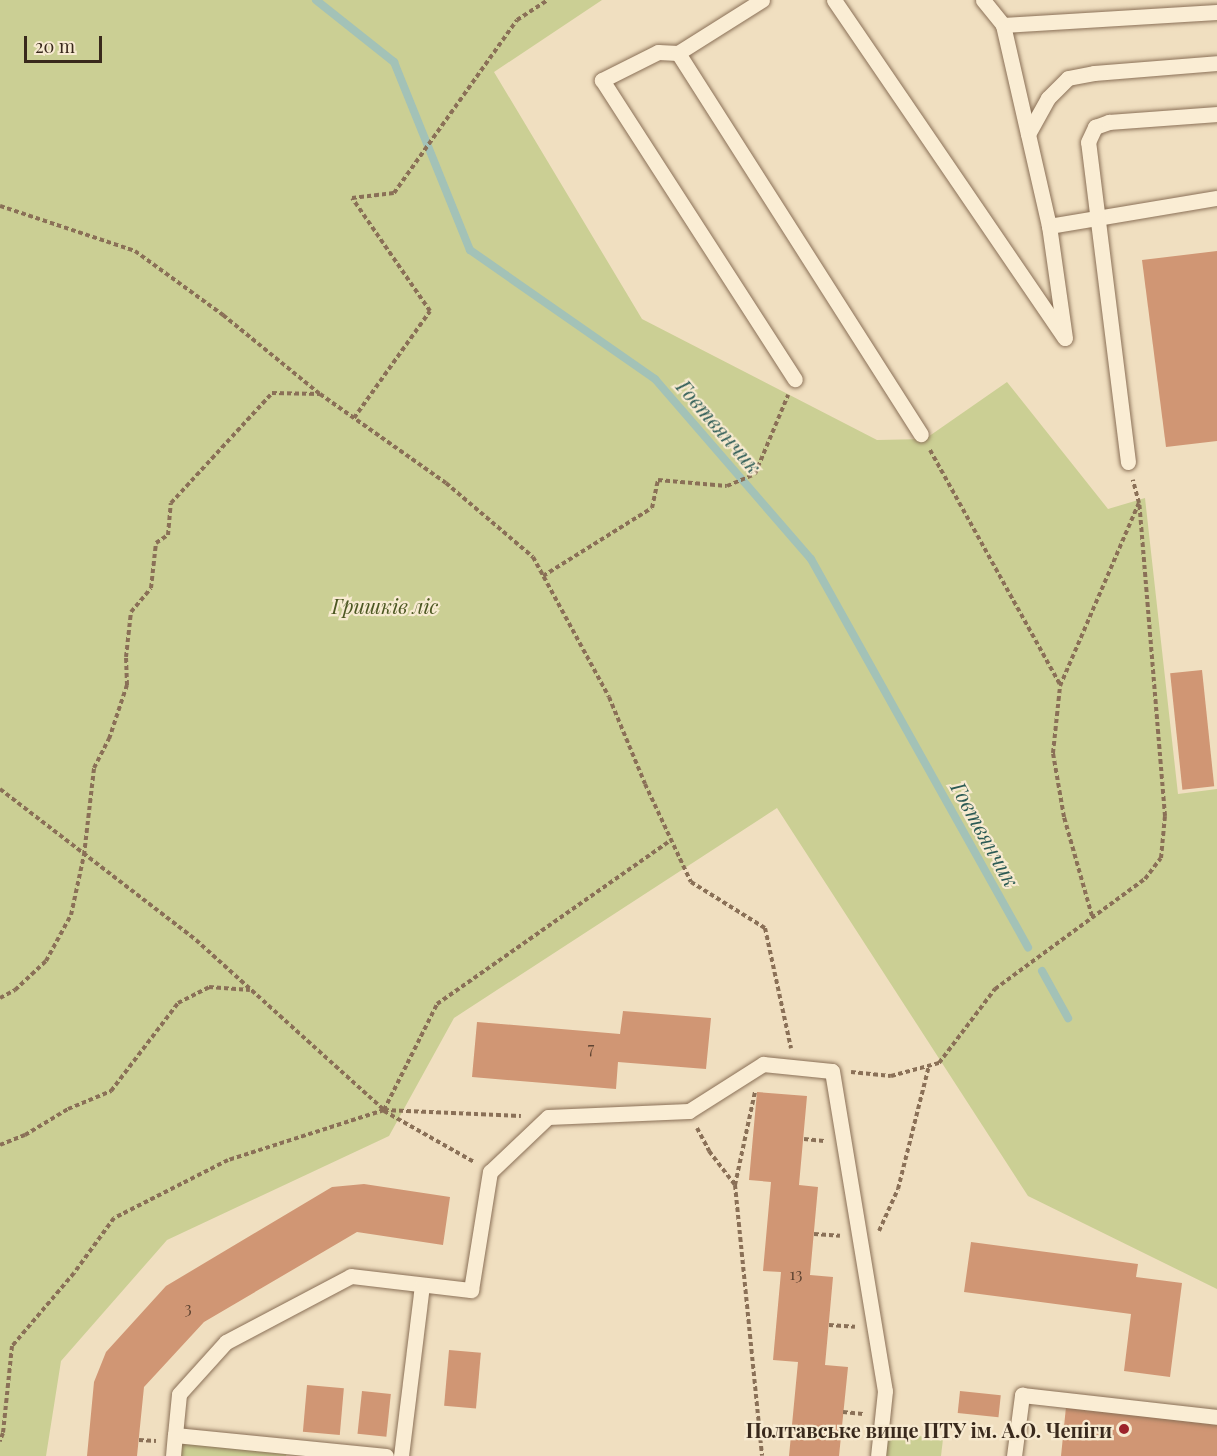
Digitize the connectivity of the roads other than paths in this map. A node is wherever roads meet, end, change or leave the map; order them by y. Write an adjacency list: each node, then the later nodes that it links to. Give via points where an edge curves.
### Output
1 (762, 0): 6 (lane)
2 (834, 0): 12 (lane, via 1065,338)
3 (982, 0): 5 (lane)
4 (1217, 12): 5 (lane)
5 (1003, 25): 9 (lane)
6 (678, 53): 13 (lane, via 658,52 602,80); 14 (lane)
7 (1217, 63): 9 (lane, via 1068,78 1048,98)
8 (1217, 114): 11 (lane, via 1109,122 1095,127 1088,142)
9 (1028, 134): 12 (lane)
10 (1217, 198): 11 (lane)
11 (1097, 218): 12 (lane); 15 (lane)
12 (1049, 226)
13 (795, 379)
14 (921, 434)
15 (1128, 462)
16 (422, 1285): 18 (lane, via 351,1276 226,1342 179,1394); 22 (lane); 23 (lane, via 471,1290 490,1172 549,1117 689,1111 763,1064 832,1071 885,1391)
17 (1217, 1417): 24 (lane, via 1022,1395)
18 (175, 1435): 19 (lane); 20 (lane)
19 (289, 1451): 21 (lane)
20 (173, 1456)
21 (386, 1456)
22 (401, 1456)
23 (878, 1456)
24 (1014, 1456)

